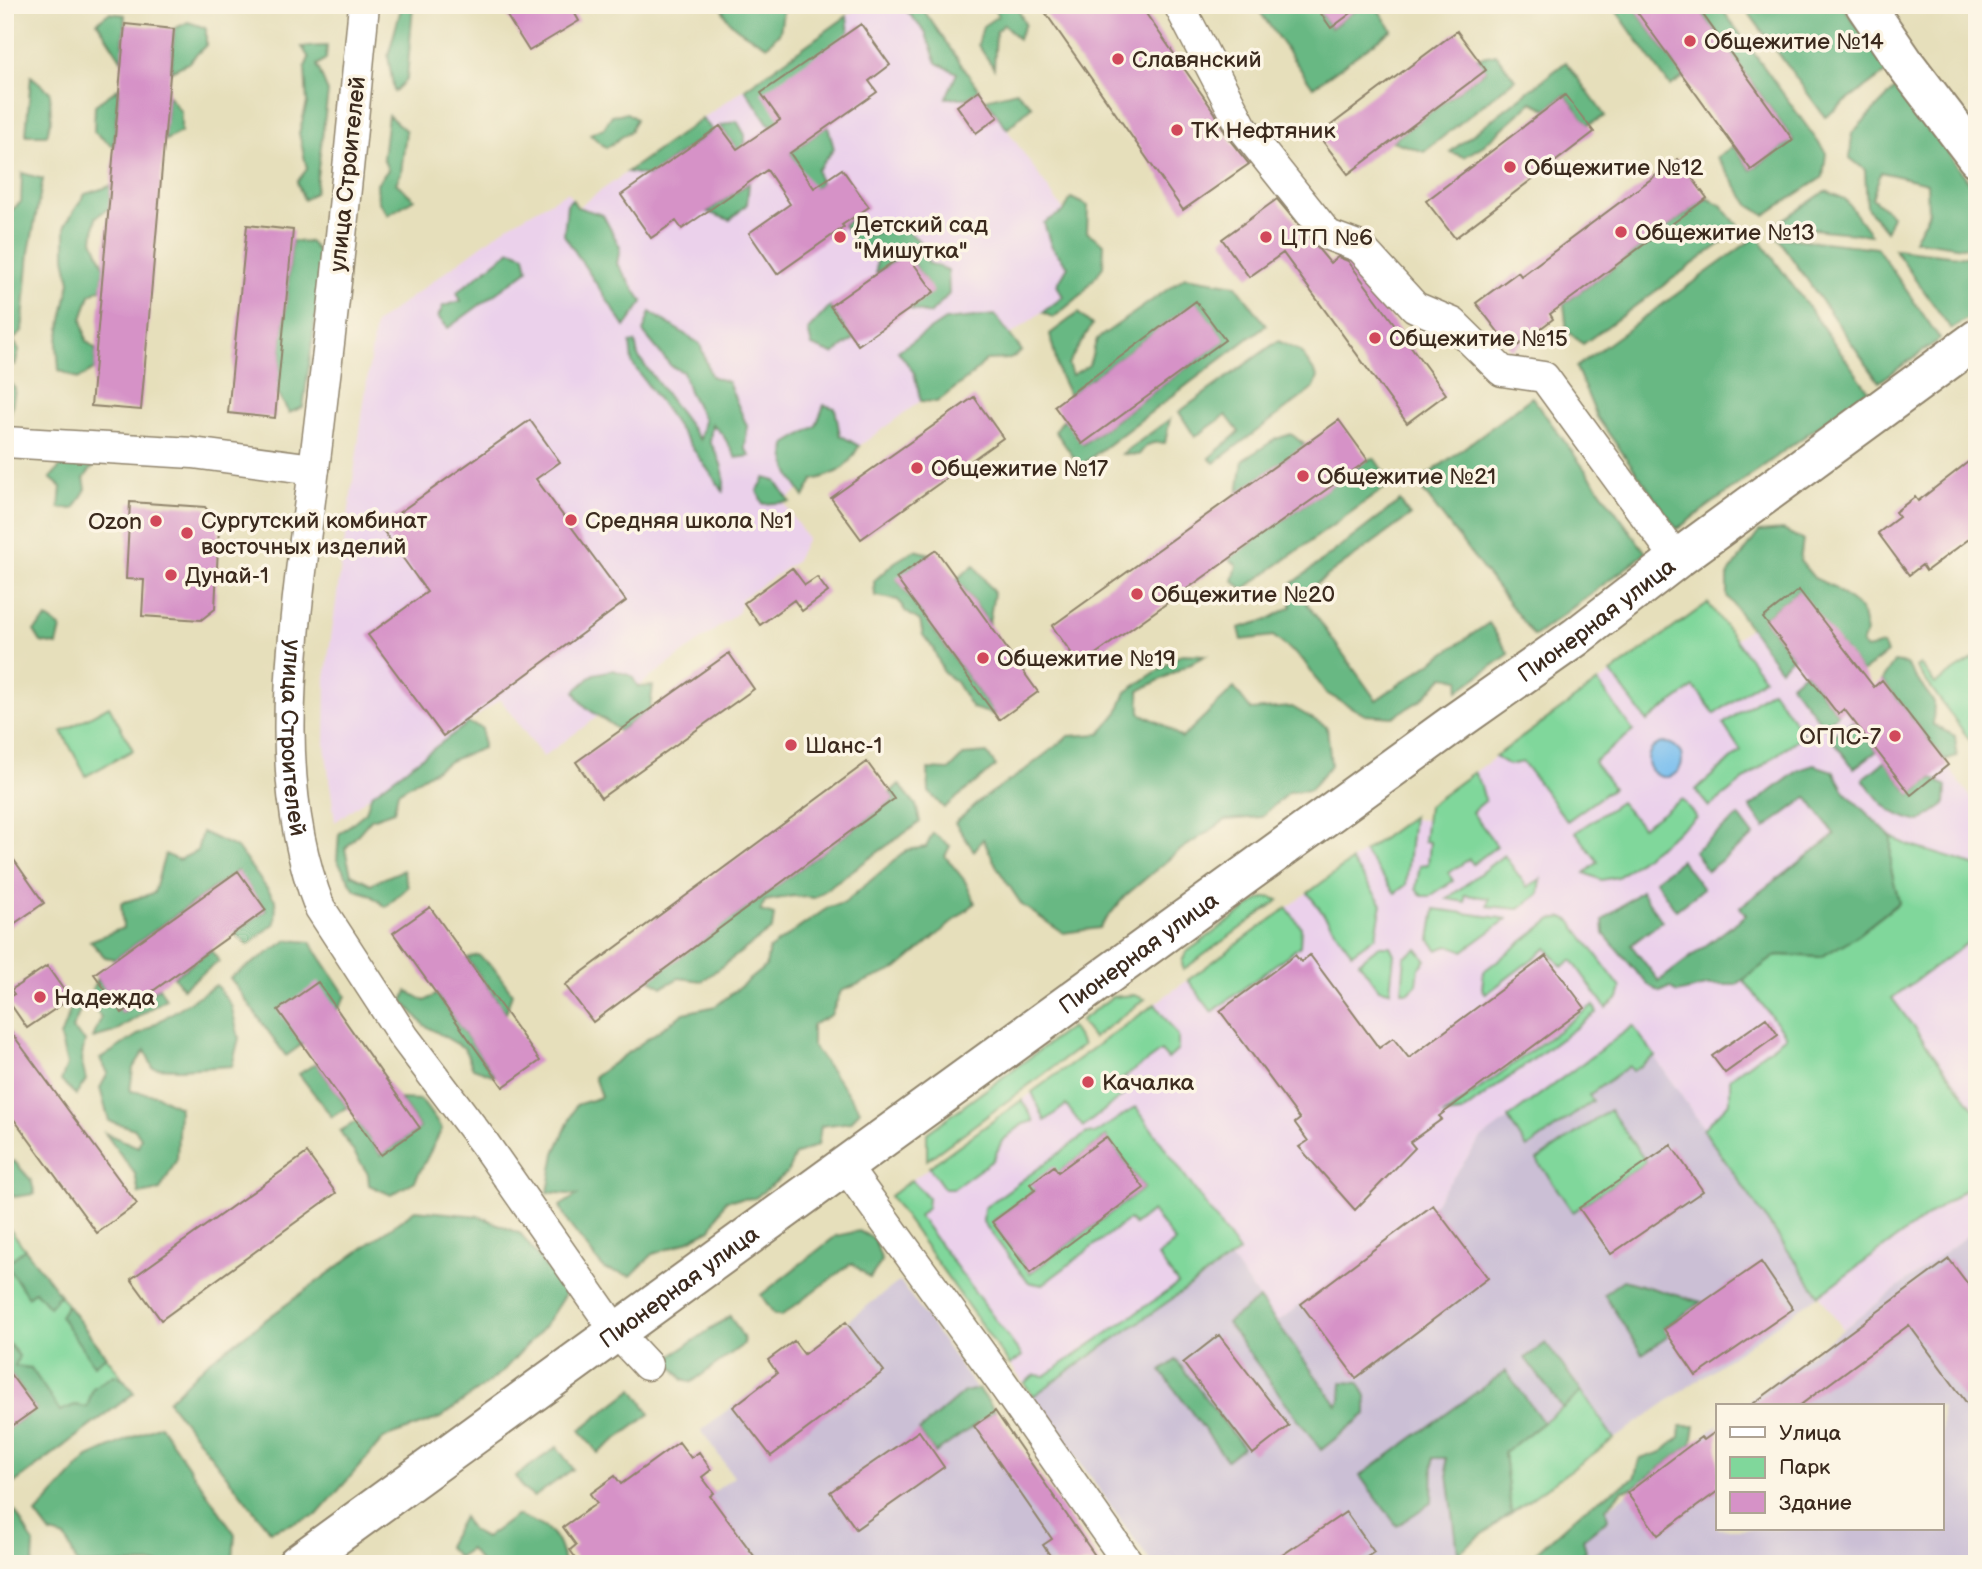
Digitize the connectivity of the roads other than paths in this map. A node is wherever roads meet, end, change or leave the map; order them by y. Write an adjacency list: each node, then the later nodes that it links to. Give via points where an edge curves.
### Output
1 (365, 5): 7 (street, улица Строителей)
2 (1179, 5): 8 (street, via 1242,127 1328,235 1360,247 1415,307 1452,323 1502,371 1544,377)
3 (1865, 5): 4 (main road)
4 (1977, 158)
5 (1977, 339): 8 (main road, Пионерная улица)
6 (5, 442): 7 (street, via 192,453)
7 (314, 469): 10 (street, улица Строителей, via 293,633 289,767 295,817 313,891 404,1037)
8 (1677, 559): 9 (main road, Пионерная улица)
9 (845, 1166): 10 (main road, Пионерная улица); 13 (street)
10 (617, 1333): 11 (street, улица Строителей); 12 (main road, Пионерная улица)
11 (647, 1365)
12 (297, 1564)
13 (1129, 1564)

